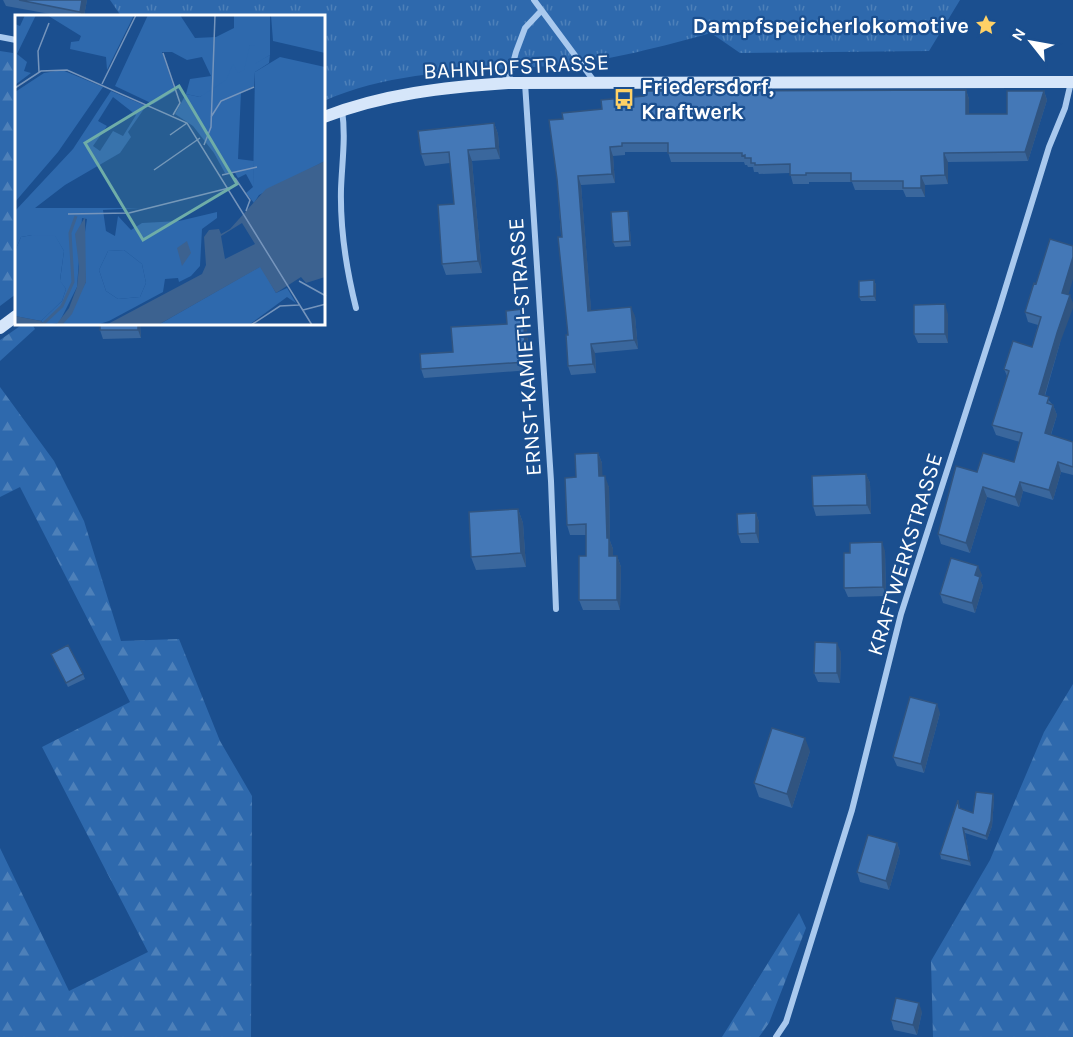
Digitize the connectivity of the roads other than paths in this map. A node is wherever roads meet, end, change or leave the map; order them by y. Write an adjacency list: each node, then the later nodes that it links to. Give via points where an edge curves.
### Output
1 (534, 0): 2 (street)
2 (541, 11): 5 (street); 8 (street, via 525,28)
3 (0, 37): 4 (street)
4 (15, 40)
5 (594, 81): 6 (main road, BAHNHOFSTRASSE); 7 (main road, BAHNHOFSTRASSE)
6 (525, 82): 8 (main road, BAHNHOFSTRASSE); 14 (street, ERNST-KAMIETH-STRASSE)
7 (1072, 82): 15 (street, KRAFTWERKSTRASSE, via 901,615 827,896 786,1022)
8 (508, 83): 9 (main road, BAHNHOFSTRASSE, via 394,95)
9 (342, 110): 10 (main road, BAHNHOFSTRASSE); 11 (street, via 342,230)
10 (326, 116)
11 (356, 308)
12 (15, 317): 13 (main road)
13 (0, 328)
14 (556, 609)
15 (776, 1037)

